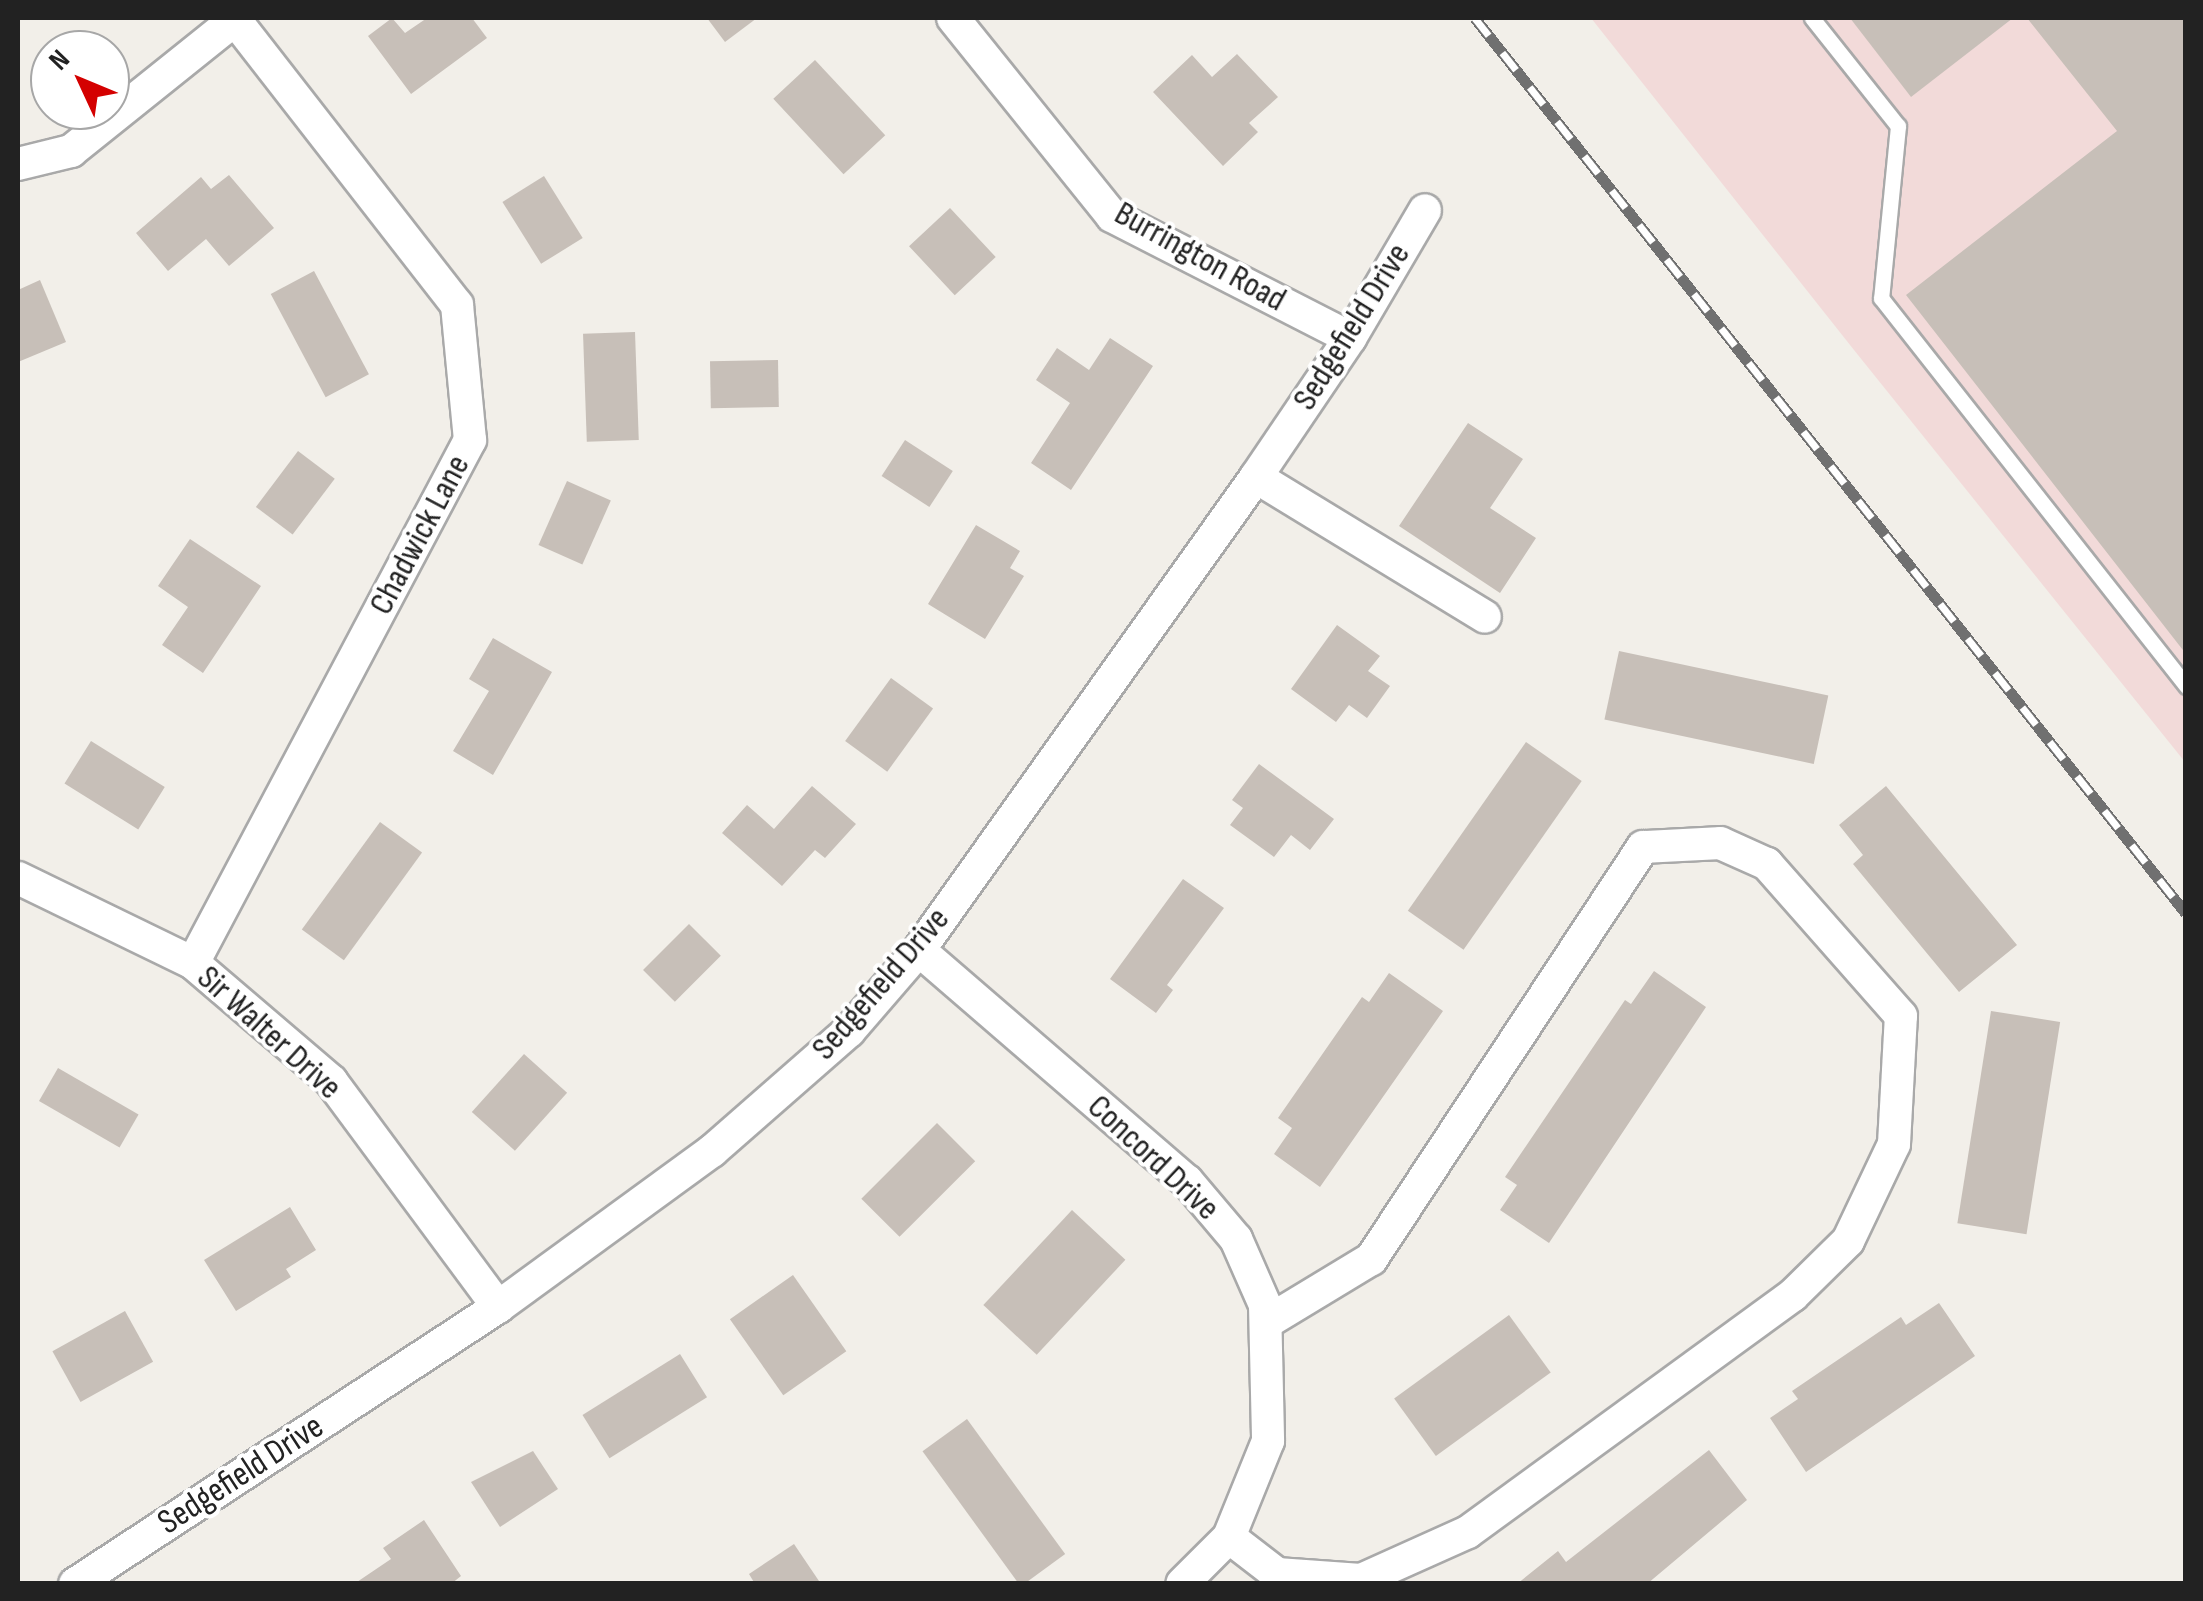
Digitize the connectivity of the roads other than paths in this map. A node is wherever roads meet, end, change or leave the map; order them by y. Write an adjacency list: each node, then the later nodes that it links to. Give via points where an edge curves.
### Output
1 (952, 18): 6 (street, Burrington Road, via 1112,216)
2 (1812, 18): 9 (lane, via 1898,126 1881,298)
3 (236, 19): 4 (street, via 71,151); 12 (street, Chadwick Lane, via 457,305 470,440)
4 (18, 164)
5 (1425, 210): 6 (street, Sedgefield Drive)
6 (1350, 338): 7 (street, Sedgefield Drive)
7 (1256, 476): 8 (street); 11 (street, Sedgefield Drive)
8 (1485, 617)
9 (2186, 686)
10 (18, 878): 12 (street, Sir Walter Drive)
11 (919, 950): 13 (street, Sedgefield Drive, via 849,1031 712,1151); 14 (street, Concord Drive, via 1187,1181 1236,1239)
12 (193, 962): 13 (street, Sir Walter Drive, via 331,1081)
13 (498, 1308): 16 (street, Sedgefield Drive)
14 (1266, 1322): 15 (street, Concord Drive, via 1268,1441); 15 (street, via 1371,1258 1643,846 1720,843 1767,864 1901,1016 1894,1144 1848,1241 1794,1295 1468,1532 1361,1580 1278,1574)
15 (1229, 1536): 17 (street, Concord Drive)
16 (75, 1584)
17 (1182, 1584)

